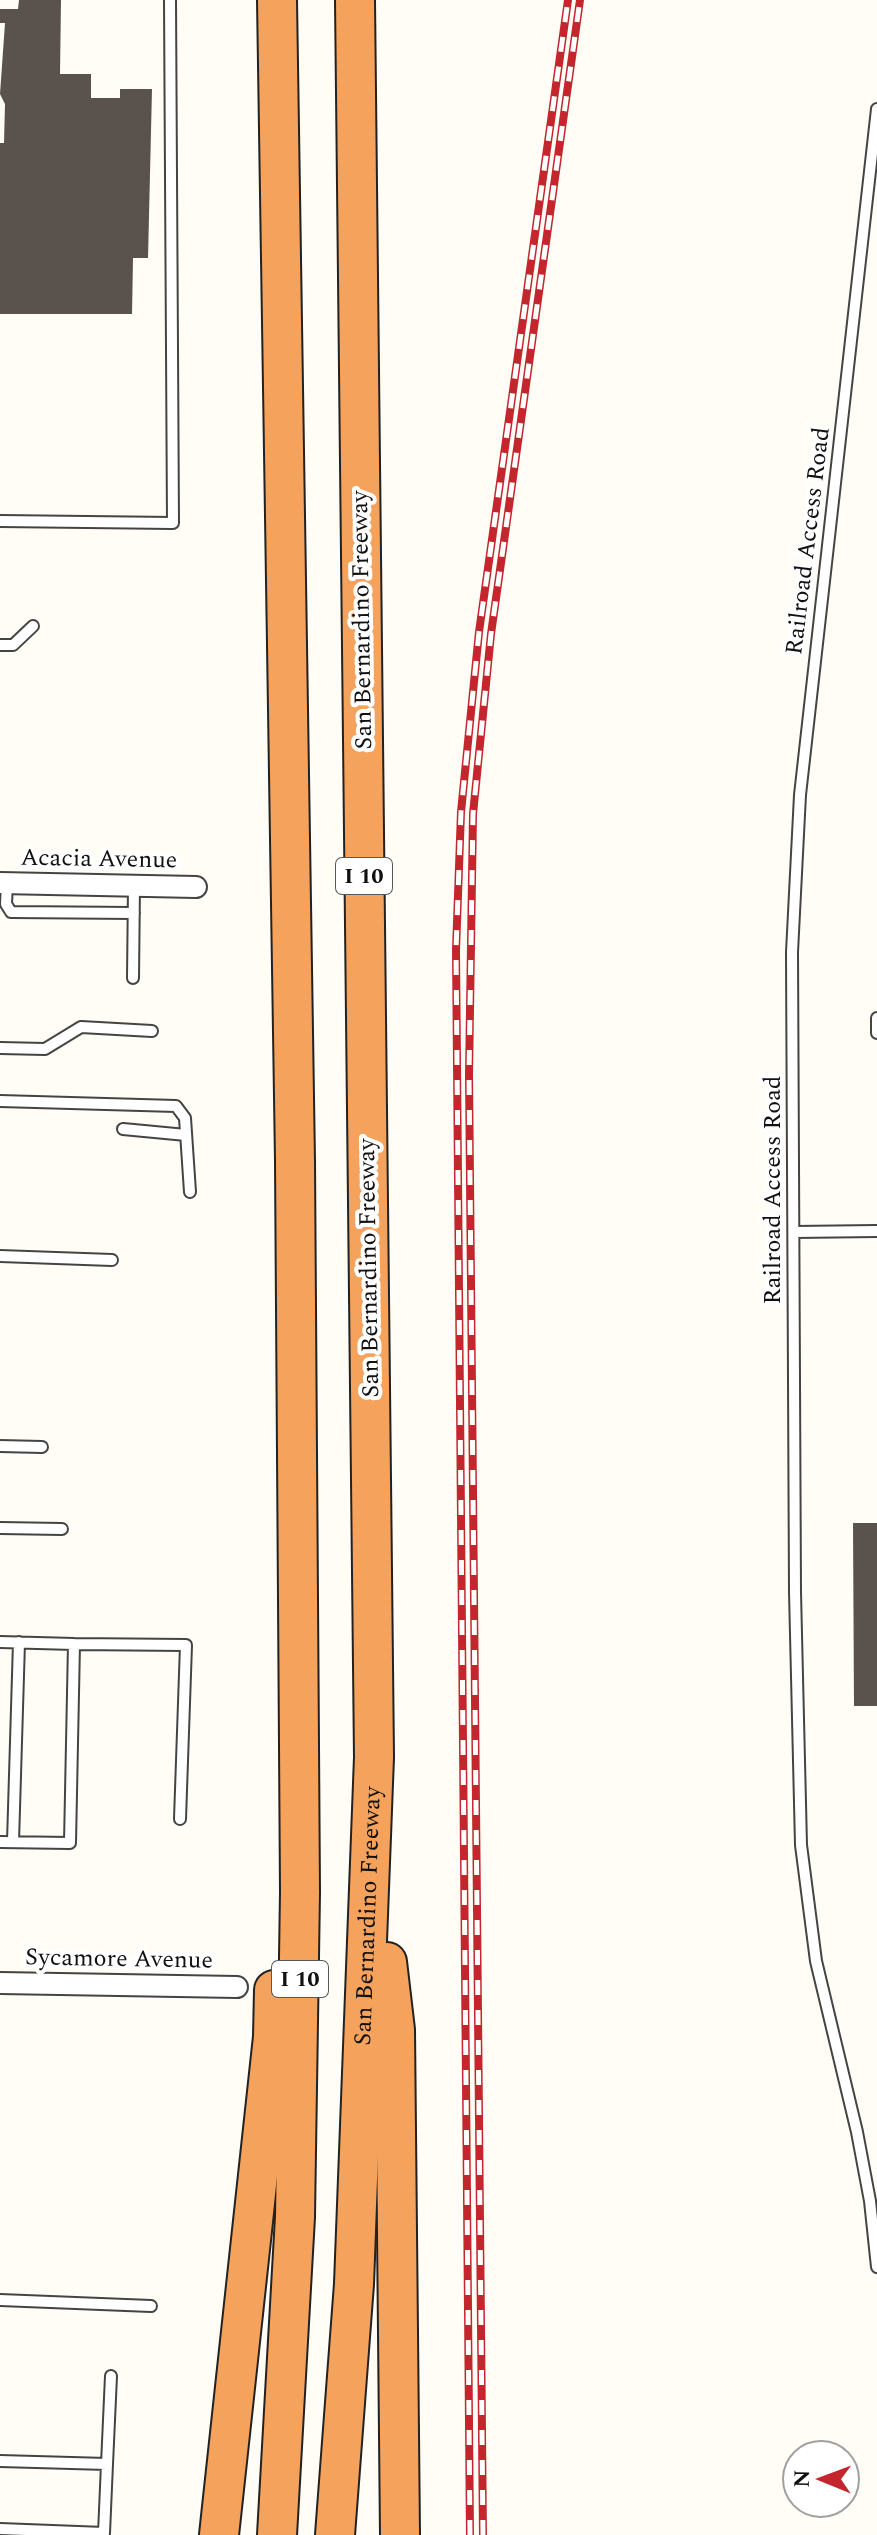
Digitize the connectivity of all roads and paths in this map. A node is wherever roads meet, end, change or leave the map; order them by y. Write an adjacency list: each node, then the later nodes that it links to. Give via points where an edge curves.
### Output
1 (170, 0): 5 (lane, via 173,523)
2 (277, 0): 27 (highway, I 10)
3 (355, 0): 36 (highway, San Bernardino Freeway / I 10)
4 (877, 109): 22 (lane, Railroad Access Road, via 792,897)
5 (0, 521)
6 (33, 626): 7 (lane, via 13,645)
7 (0, 645)
8 (4, 883): 9 (street, Acacia Avenue); 11 (lane, via 11,912)
9 (134, 886): 10 (street, Acacia Avenue); 11 (lane)
10 (196, 887)
11 (134, 913): 12 (lane)
12 (133, 978)
13 (877, 1018): 15 (lane)
14 (152, 1031): 16 (lane, via 81,1027 45,1049)
15 (877, 1033)
16 (0, 1048)
17 (0, 1101): 19 (lane, via 169,1104 181,1110)
18 (123, 1129): 19 (lane)
19 (186, 1135): 20 (lane)
20 (190, 1192)
21 (877, 1231): 22 (lane)
22 (794, 1232): 39 (lane, Railroad Access Road, via 801,1845 816,1961 857,2132)
23 (0, 1256): 24 (lane)
24 (112, 1260)
25 (0, 1446): 26 (lane)
26 (42, 1447)
27 (298, 1468): 47 (highway, via 274,1718 273,2037); 48 (highway, I 10, via 299,2048)
28 (0, 1528): 29 (lane)
29 (62, 1529)
30 (0, 1642): 31 (lane)
31 (19, 1642): 32 (lane); 35 (lane)
32 (74, 1644): 33 (lane, via 186,1645); 35 (lane, via 70,1843)
33 (180, 1819)
34 (0, 1842): 35 (lane)
35 (13, 1842)
36 (374, 1844): 49 (highway, San Bernardino Freeway / I 10, via 354,2284); 50 (highway, via 395,2030)
37 (0, 1983): 38 (street, Sycamore Avenue)
38 (237, 1987)
39 (877, 2267)
40 (0, 2300): 41 (lane)
41 (151, 2306)
42 (111, 2376): 44 (lane)
43 (0, 2461): 44 (lane)
44 (107, 2464): 46 (lane)
45 (0, 2529): 46 (lane)
46 (104, 2534)
47 (219, 2535)
48 (277, 2535)
49 (335, 2535)
50 (400, 2535)

